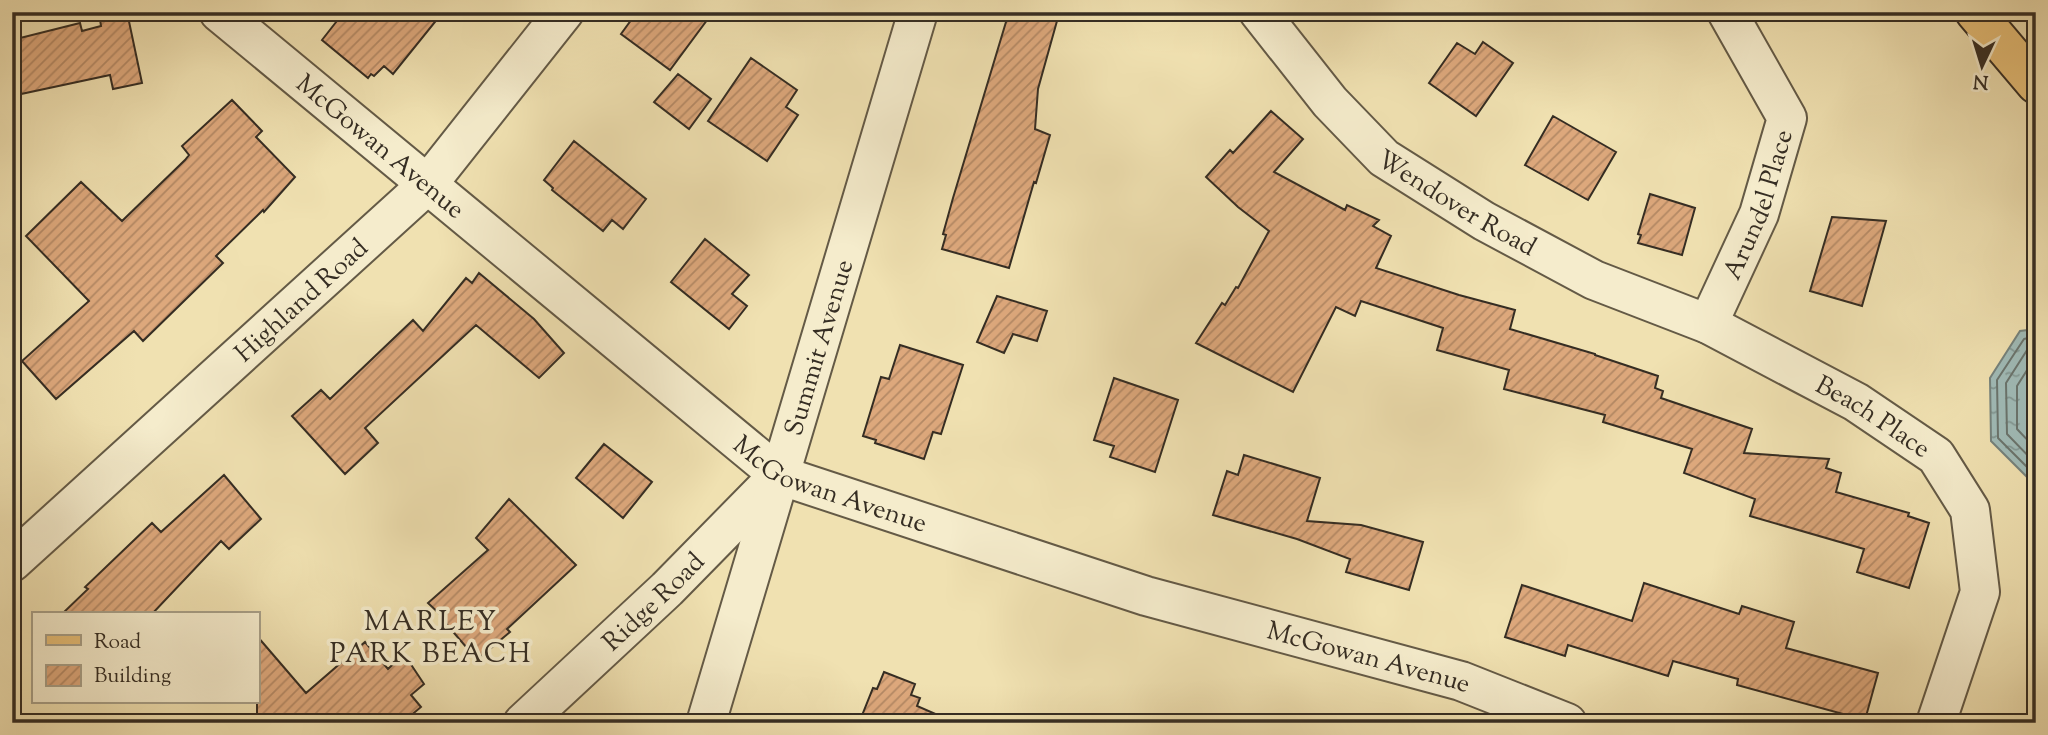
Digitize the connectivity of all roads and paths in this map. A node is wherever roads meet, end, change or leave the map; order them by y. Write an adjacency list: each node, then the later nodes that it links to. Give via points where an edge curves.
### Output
1 (219, 12): 8 (street, McGowan Avenue)
2 (564, 12): 8 (street, Highland Road)
3 (918, 12): 10 (street, Summit Avenue)
4 (1259, 12): 9 (street, Wendover Road, via 1330,102 1384,158 1594,280)
5 (1727, 12): 9 (street, Arundel Place, via 1787,118 1759,214)
6 (1975, 12): 7 (main road)
7 (2036, 84)
8 (427, 185): 10 (street, McGowan Avenue); 11 (street, Highland Road)
9 (1708, 324): 15 (street, Beach Place, via 1856,402 1936,456 1970,510 1980,592)
10 (779, 475): 12 (street, Ridge Road, via 667,589); 13 (street, Summit Avenue); 14 (street, McGowan Avenue, via 1146,596 1461,681)
11 (12, 562)
12 (523, 723)
13 (706, 723)
14 (1567, 723)
15 (1936, 723)

